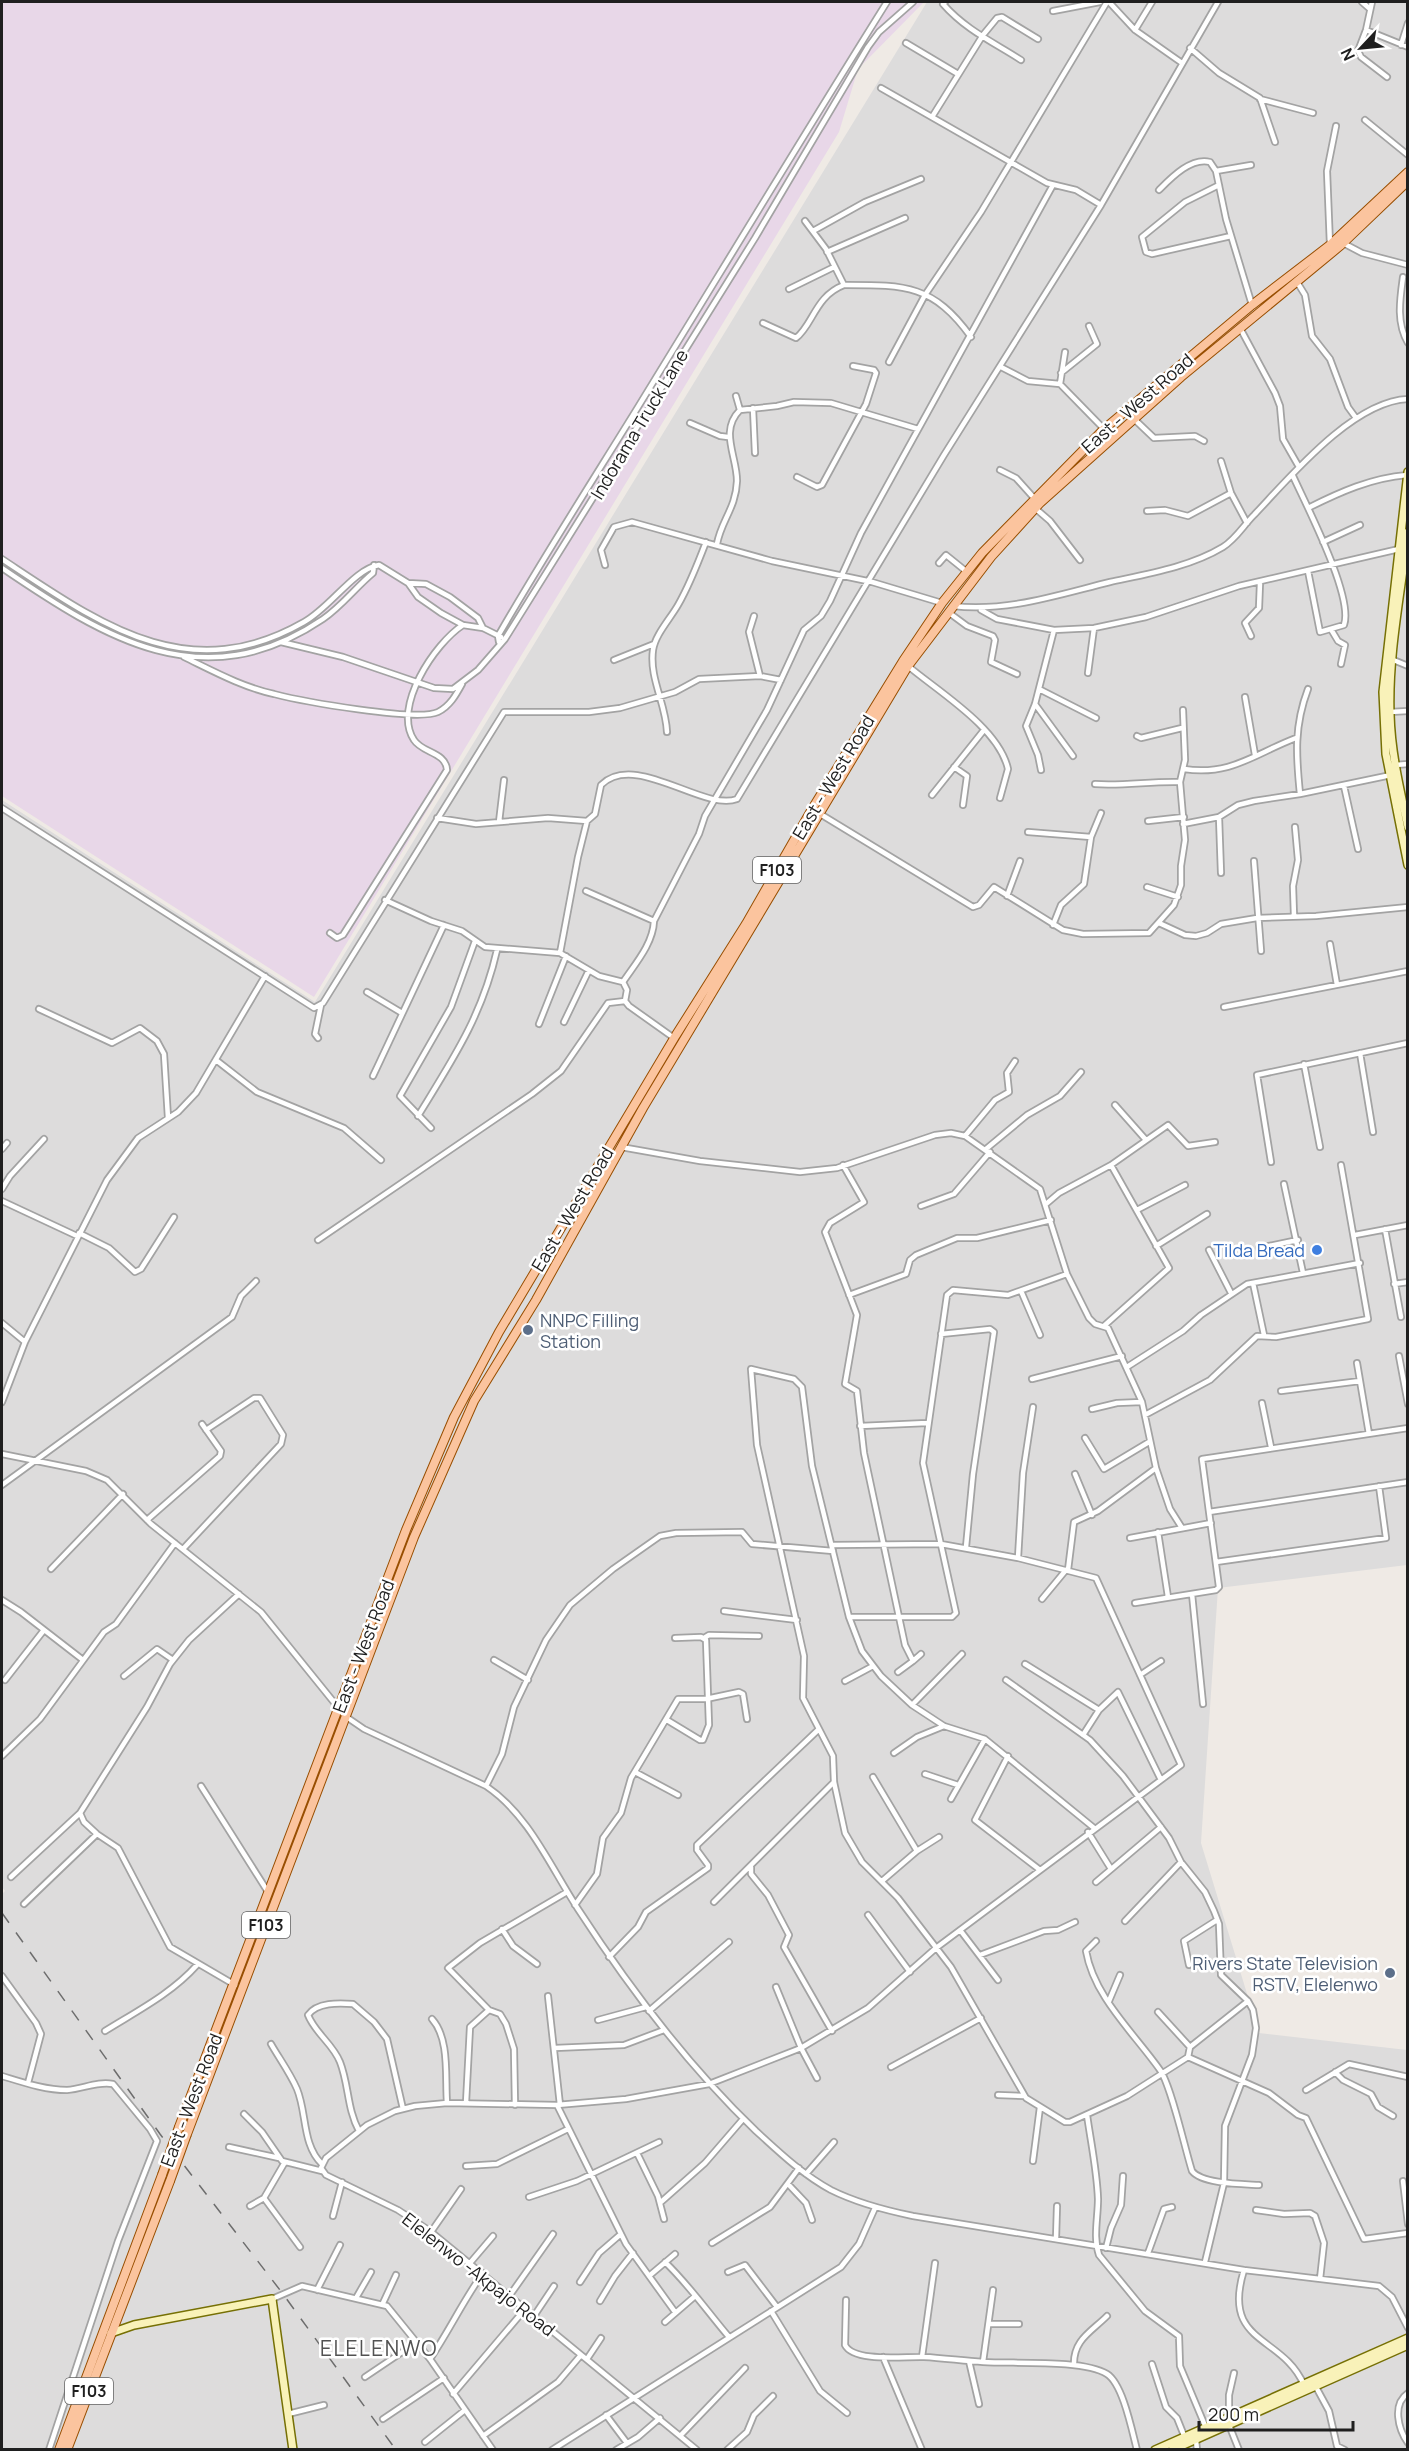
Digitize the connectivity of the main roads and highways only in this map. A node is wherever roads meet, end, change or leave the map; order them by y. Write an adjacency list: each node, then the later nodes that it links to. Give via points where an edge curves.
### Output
1 (1407, 172): 17 (main road, East - West Road / F103, bridge, via 1330,245 1104,429 1034,498 942,603 812,809 499,1332 454,1417 406,1530 235,1985 68,2411)
2 (1407, 181): 11 (main road, East - West Road / F103, bridge, via 1343,243 1133,418 1035,508 950,609 909,666 621,1147 465,1419 345,1716)
3 (1407, 474): 6 (main road)
4 (1407, 532): 5 (main road)
5 (1404, 590): 6 (main road)
6 (1390, 659): 7 (main road)
7 (1389, 668): 8 (main road, via 1395,765); 10 (main road, via 1384,735)
8 (1405, 799): 9 (main road)
9 (1407, 827)
10 (1407, 865)
11 (118, 2315): 12 (main road); 13 (main road, East - West Road / F103)
12 (134, 2325): 13 (main road); 19 (main road, via 272,2299)
13 (111, 2333): 18 (main road, East - West Road / F103)
14 (1407, 2337): 16 (main road)
15 (1407, 2345): 16 (main road)
16 (1229, 2422): 20 (main road); 21 (main road)
17 (59, 2450)
18 (67, 2450)
19 (293, 2450)
20 (1155, 2450)
21 (1172, 2450)

